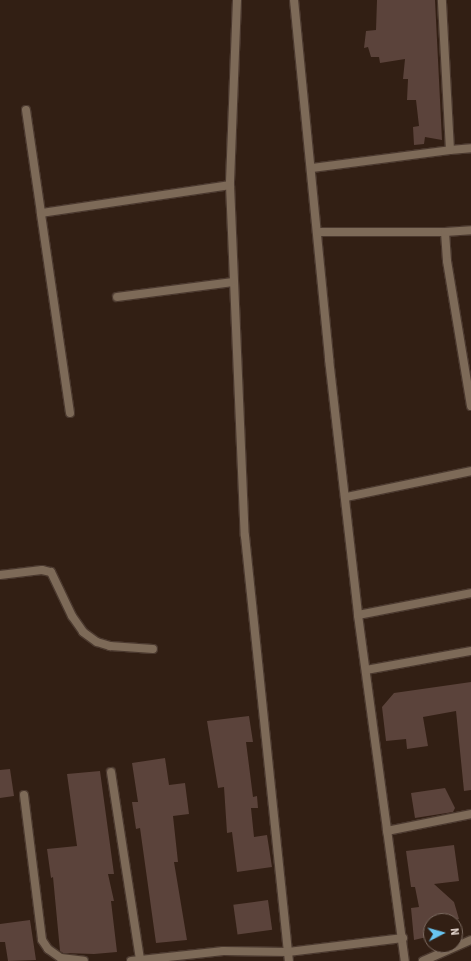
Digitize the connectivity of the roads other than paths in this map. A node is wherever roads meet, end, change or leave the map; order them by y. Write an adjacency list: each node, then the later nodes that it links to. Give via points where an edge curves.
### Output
1 (237, 0): 8 (street)
2 (294, 0): 7 (street)
3 (442, 0): 6 (street)
4 (26, 110): 9 (street)
5 (471, 148): 6 (street)
6 (450, 150): 7 (street)
7 (312, 168): 11 (street)
8 (230, 185): 9 (street); 13 (street)
9 (41, 213): 16 (street)
10 (471, 230): 12 (street)
11 (318, 232): 12 (street); 18 (street, via 329,359)
12 (445, 232): 15 (street, via 447,261)
13 (233, 282): 14 (street); 31 (street, via 245,536)
14 (116, 297)
15 (471, 406)
16 (70, 413)
17 (471, 471): 18 (street)
18 (346, 497): 21 (street)
19 (0, 575): 22 (street, via 42,570 51,572 72,616 83,632 97,642 110,646)
20 (471, 593): 21 (street)
21 (358, 615): 24 (street)
22 (153, 649)
23 (471, 651): 24 (street)
24 (366, 670): 28 (street)
25 (112, 772): 33 (street)
26 (24, 795): 32 (street, via 42,940 48,949 61,958)
27 (471, 814): 28 (street)
28 (387, 831): 29 (street)
29 (403, 938): 31 (street); 35 (street)
30 (471, 940): 36 (street)
31 (288, 952): 33 (street, via 223,951); 34 (street)
32 (84, 961)
33 (136, 961)
34 (289, 961)
35 (406, 961)
36 (423, 961)

